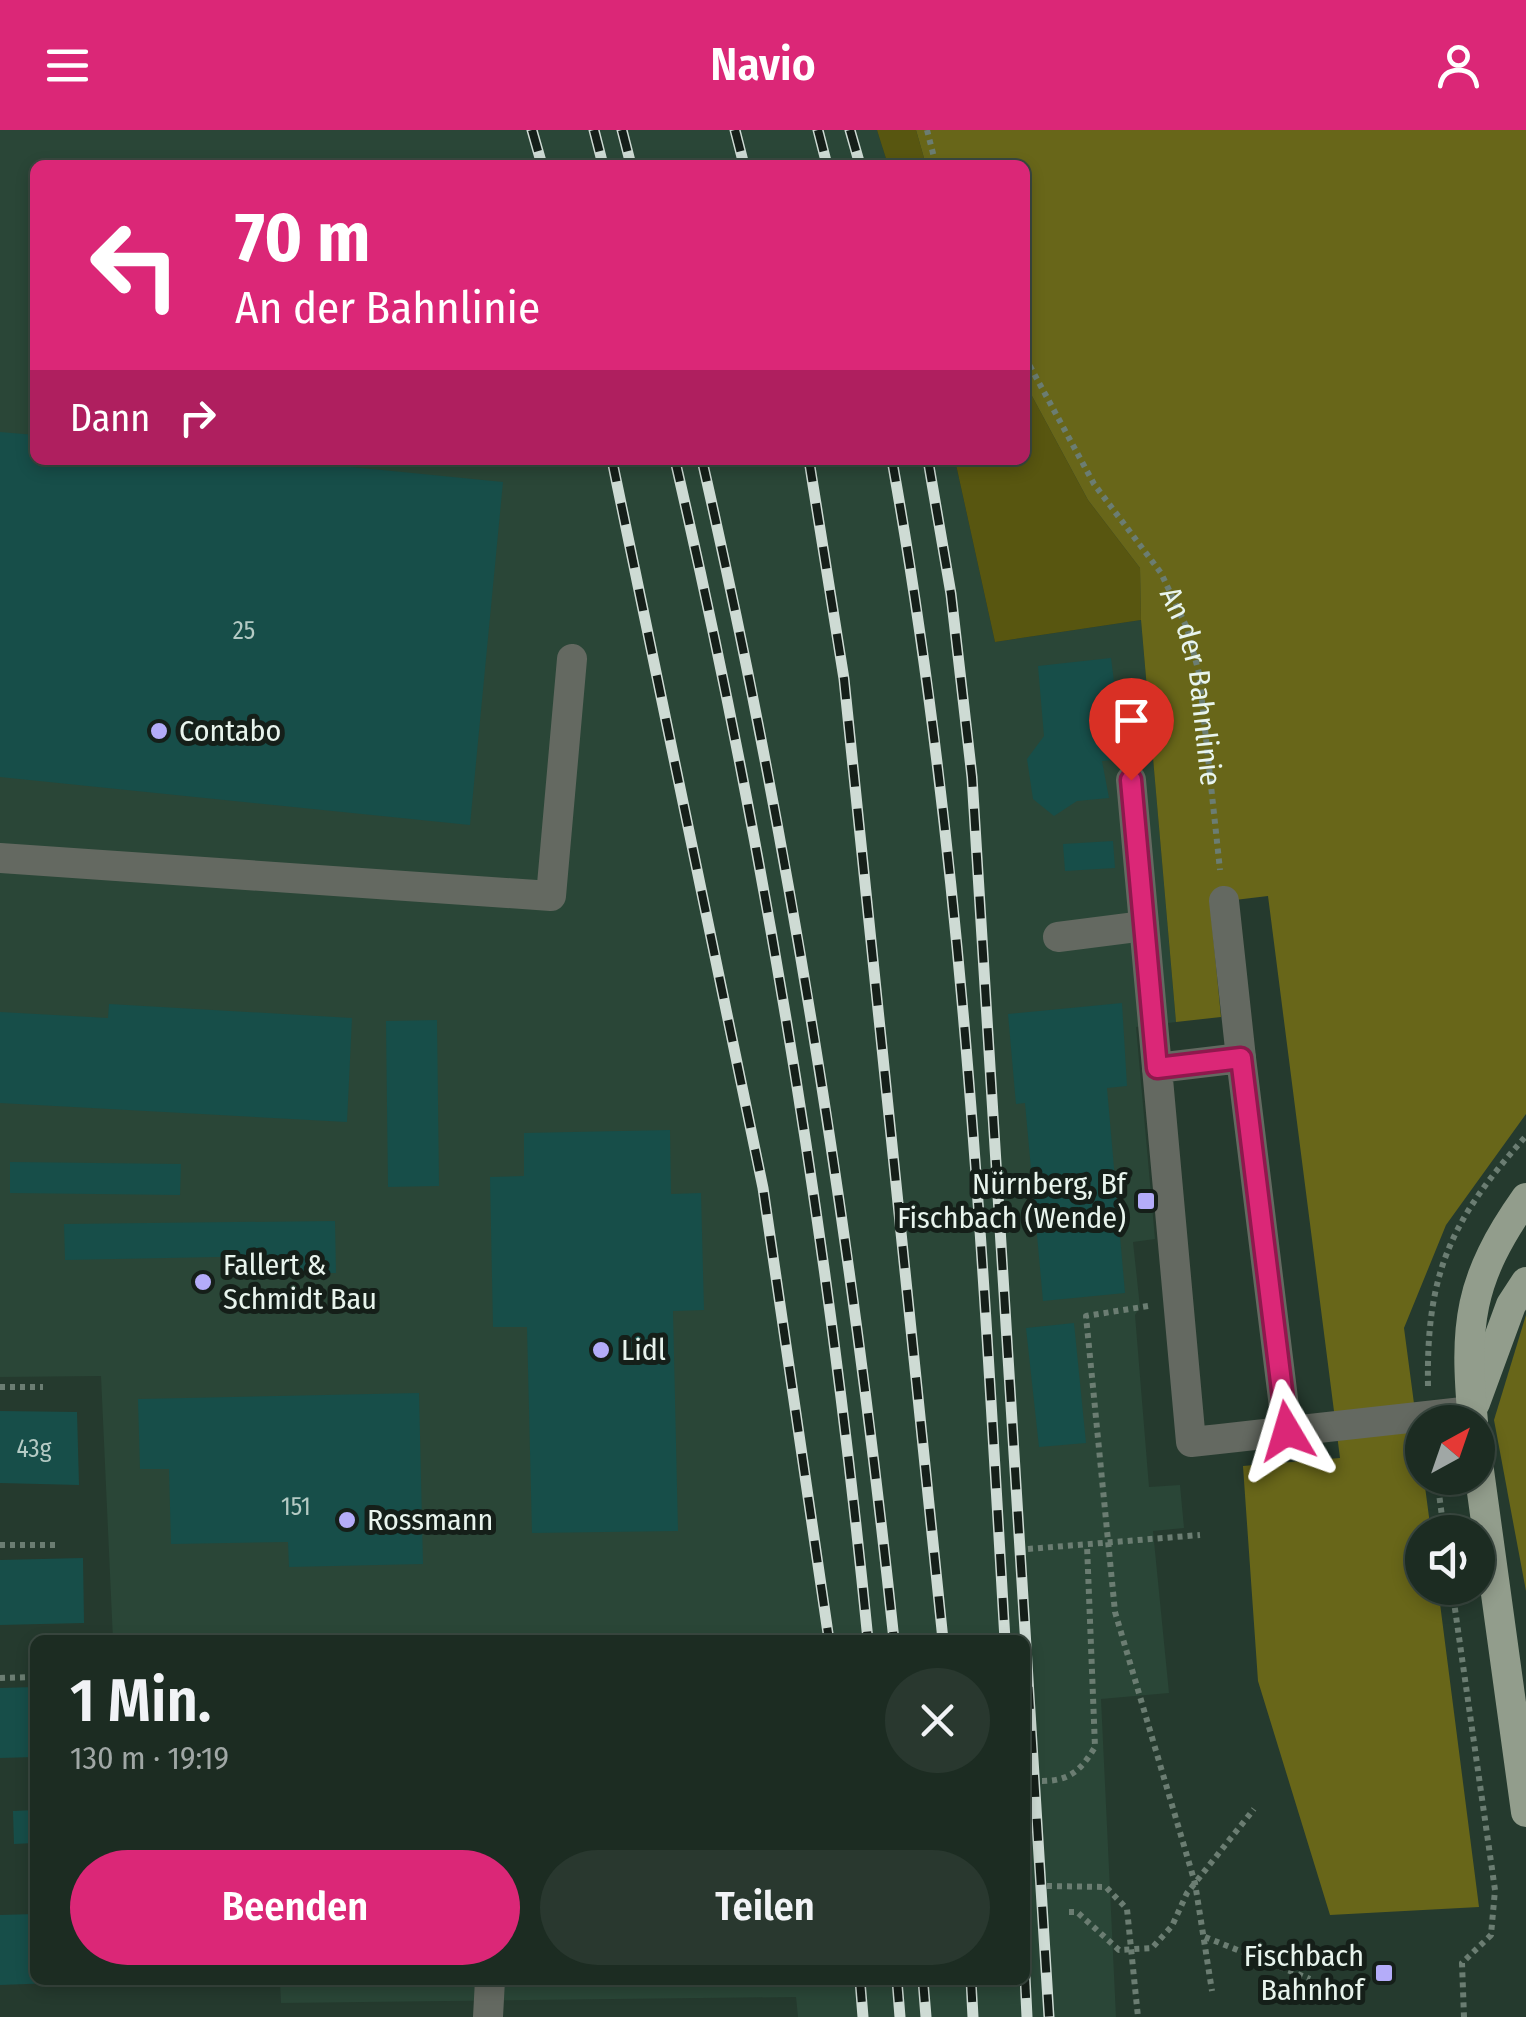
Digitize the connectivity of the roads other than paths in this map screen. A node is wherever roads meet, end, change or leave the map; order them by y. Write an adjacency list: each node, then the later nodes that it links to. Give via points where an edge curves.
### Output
1 (572, 658): 3 (lane, via 551,896)
2 (1131, 780): 5 (lane)
3 (0, 858)
4 (1224, 901): 7 (lane)
5 (1144, 926): 6 (lane); 8 (lane)
6 (1058, 937)
7 (1241, 1058): 8 (lane); 14 (lane)
8 (1157, 1068): 14 (lane, via 1191,1442)
9 (1526, 1198): 11 (main road, via 1488,1256 1476,1293 1466,1354)
10 (1526, 1282): 12 (main road, via 1511,1305)
11 (1472, 1405)
12 (1477, 1405)
13 (1405, 1422): 14 (lane)
14 (1287, 1431)
15 (1482, 1495): 16 (main road)
16 (1526, 1812)
17 (490, 1985): 18 (lane)
18 (488, 2017)

